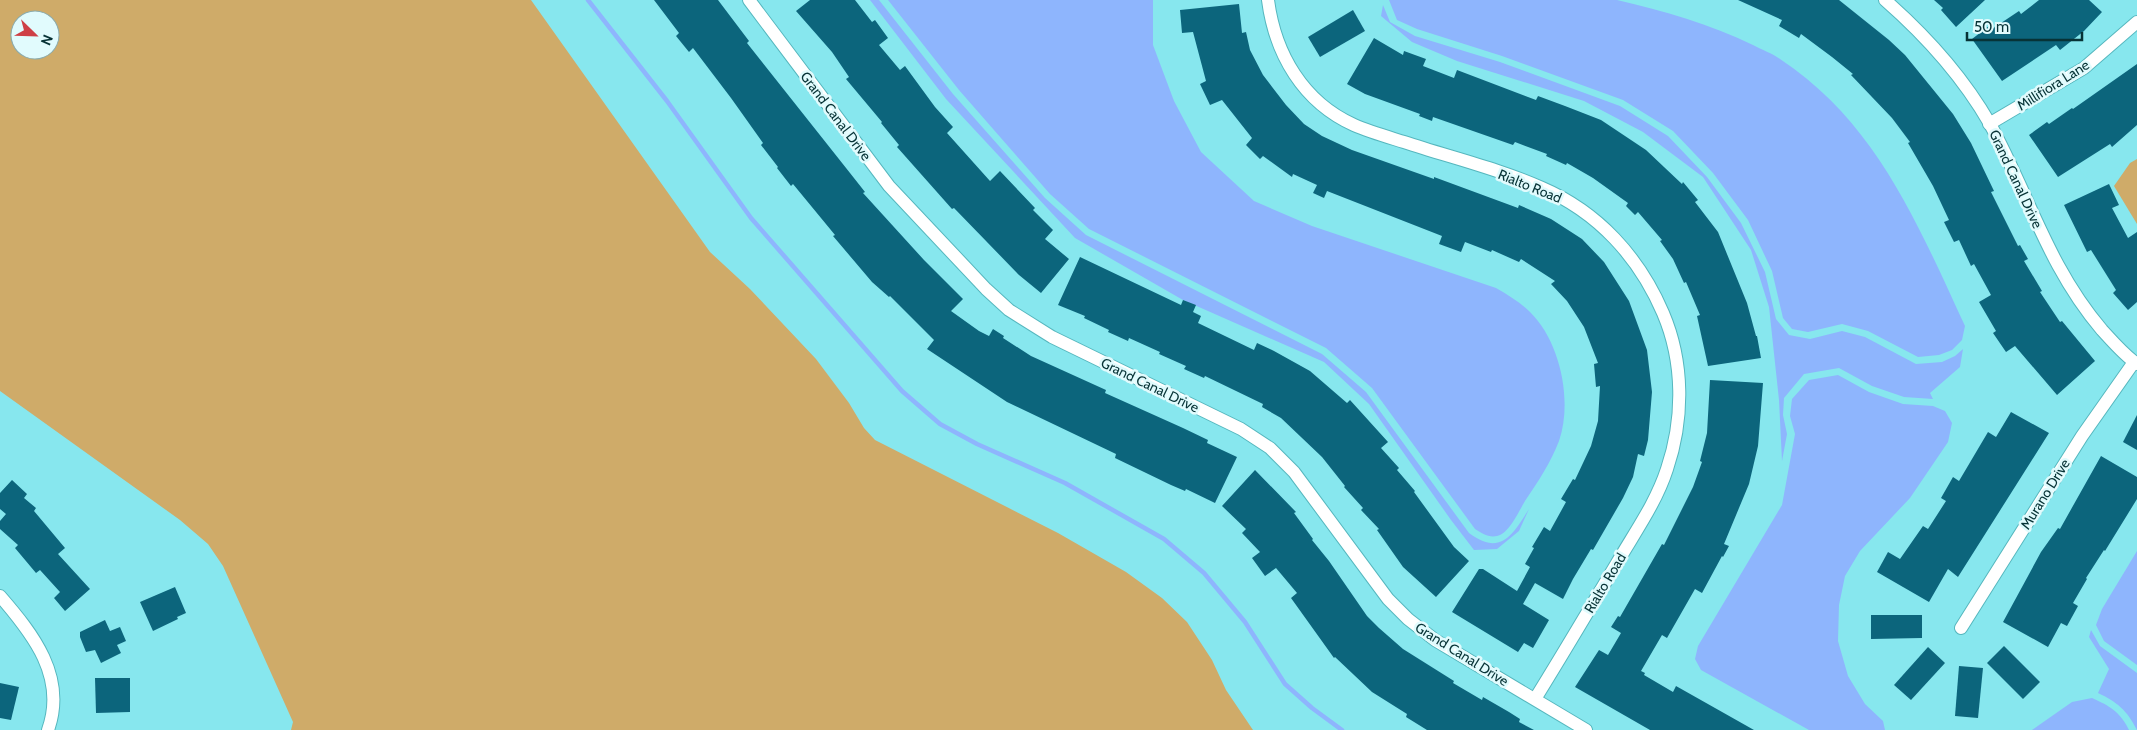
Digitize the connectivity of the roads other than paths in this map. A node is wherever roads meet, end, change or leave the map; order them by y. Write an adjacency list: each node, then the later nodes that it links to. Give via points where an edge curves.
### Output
1 (749, 0): 9 (street, Grand Canal Drive, via 889,186 1009,310 1052,337 1241,429 1270,448 1294,472 1388,599 1408,619 1435,640)
2 (1268, 0): 9 (street, Rialto Road, via 1273,31 1288,66 1307,92 1323,106 1355,126 1530,183 1572,204 1623,246 1651,288 1666,321 1676,355 1679,392 1676,433 1667,471 1651,506)
3 (1885, 0): 5 (street, Grand Canal Drive, via 1938,52)
4 (2137, 22): 5 (street, Millifiora Lane, via 2084,68)
5 (1989, 124): 6 (street, Grand Canal Drive, via 2058,269 2092,318)
6 (2136, 363): 8 (street, Murano Drive, via 2082,436)
7 (0, 596): 10 (street, via 40,649 49,667 54,698)
8 (1961, 628)
9 (1535, 699): 11 (street, Grand Canal Drive)
10 (48, 730)
11 (1586, 730)

